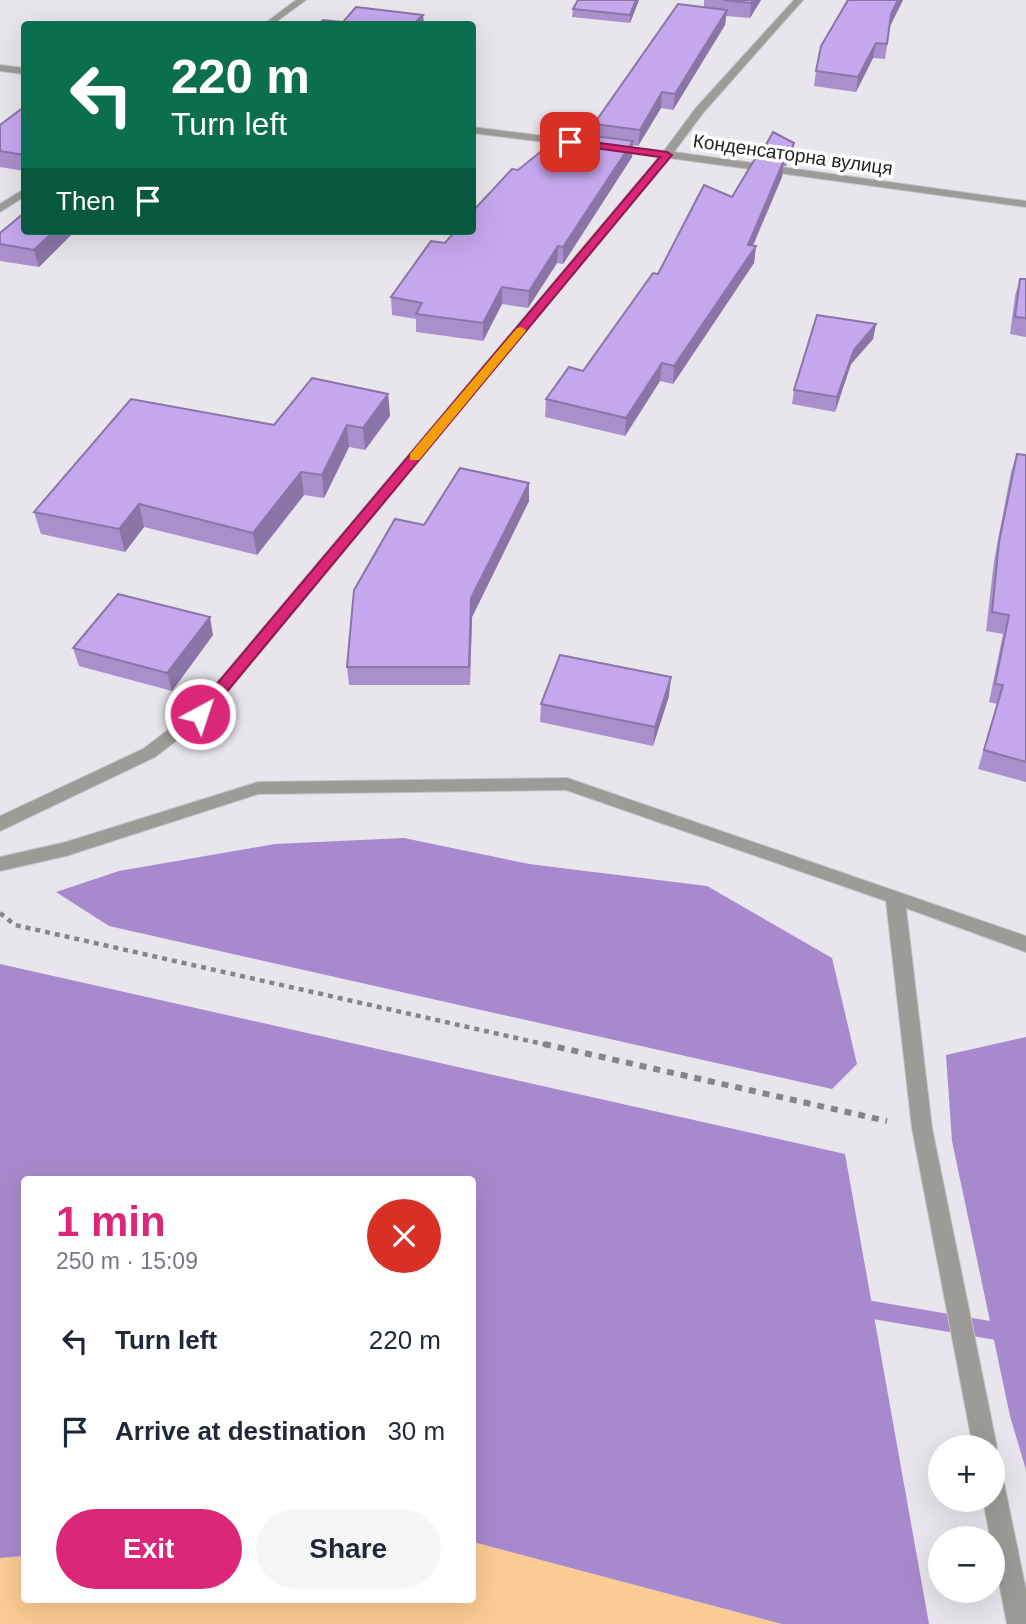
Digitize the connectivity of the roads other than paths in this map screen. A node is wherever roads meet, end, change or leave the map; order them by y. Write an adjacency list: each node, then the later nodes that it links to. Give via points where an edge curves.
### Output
1 (302, 0): 3 (street)
2 (799, 0): 9 (street, via 699,111)
3 (272, 21)
4 (0, 68): 5 (street)
5 (21, 72)
6 (476, 131): 7 (street)
7 (589, 145)
8 (602, 146): 9 (street, Конденсаторна вулиця)
9 (667, 155): 11 (street, Конденсаторна вулиця); 13 (street, via 200,714 149,753)
10 (21, 194): 12 (street)
11 (1026, 204)
12 (0, 209)
13 (0, 824)
14 (0, 864): 15 (street, via 66,849 258,788 566,784)
15 (895, 897): 16 (street); 17 (street, via 922,1128)
16 (1026, 944)
17 (983, 1435)
18 (998, 1512): 19 (street)
19 (1020, 1624)

